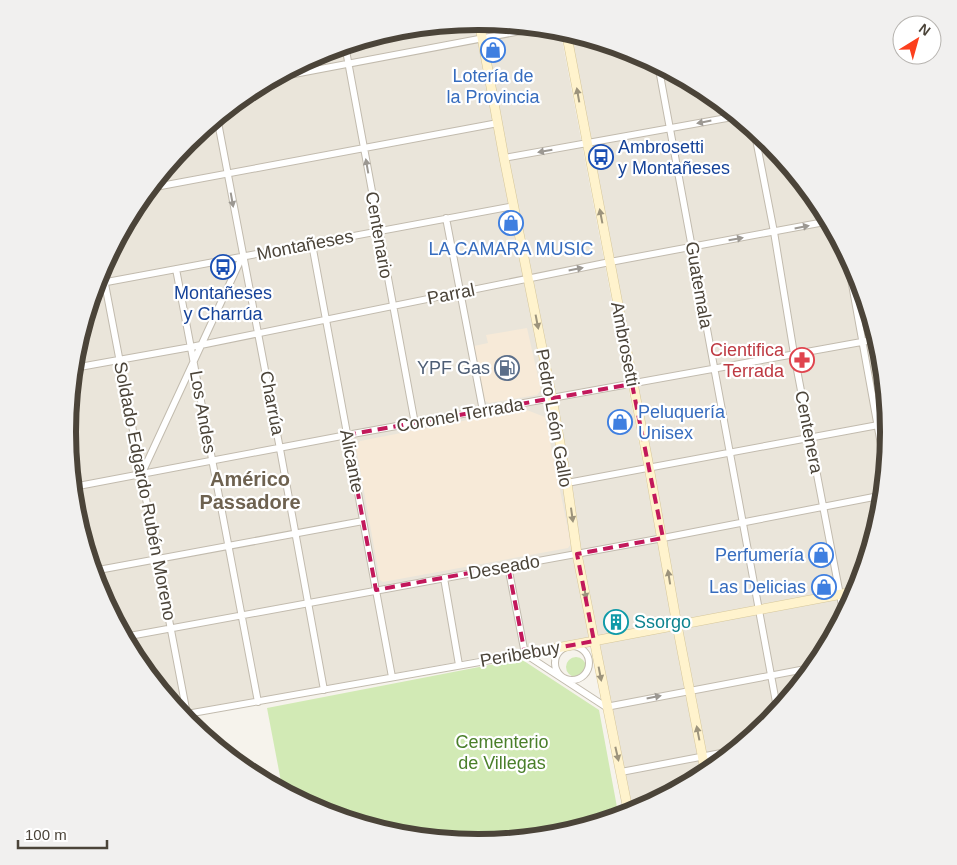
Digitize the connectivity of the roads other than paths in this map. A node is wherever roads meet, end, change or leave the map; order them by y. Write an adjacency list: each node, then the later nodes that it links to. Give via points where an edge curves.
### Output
1 (481, 30): 3 (street, Pedro León Gallo)
2 (518, 32): 3 (street)
3 (483, 38): 6 (street); 10 (street, Pedro León Gallo)
4 (568, 40): 14 (street, Ambrosetti, one-way to 4)
5 (346, 52): 6 (street, Centenario)
6 (348, 64): 8 (street); 15 (street, Centenario)
7 (660, 73): 12 (street, Guatemala)
8 (297, 74)
9 (729, 118): 12 (street, one-way to 12)
10 (498, 123): 15 (street); 16 (street, Pedro León Gallo)
11 (218, 125): 17 (street, Charrúa)
12 (670, 129): 14 (street); 25 (street, Guatemala)
13 (756, 142): 23 (street, Centenera)
14 (586, 143): 16 (street, one-way to 16); 27 (street, Ambrosetti, one-way to 14)
15 (363, 148): 17 (street); 22 (street, Centenario, one-way to 15)
16 (504, 158): 19 (street, Pedro León Gallo)
17 (228, 174): 18 (street); 26 (street, Charrúa, one-way to 26)
18 (160, 186)
19 (514, 206): 20 (street, Montañeses); 29 (street, Pedro León Gallo)
20 (446, 218): 22 (street, Montañeses); 32 (street)
21 (822, 223): 23 (street, Parral, one-way to 21)
22 (379, 231): 24 (street, Montañeses); 33 (street, Centenario)
23 (774, 232): 25 (street, Parral, one-way to 23); 40 (street, Centenera)
24 (312, 244): 26 (street, Montañeses); 34 (street, Alicante)
25 (692, 247): 27 (street, Parral); 44 (street, Guatemala)
26 (242, 256): 28 (street, Montañeses); 35 (street, Charrúa); 38 (street)
27 (610, 262): 29 (street, Parral, one-way to 27); 45 (street, Ambrosetti)
28 (176, 269): 30 (street, Montañeses); 39 (street, Los Andes)
29 (528, 278): 32 (street, Parral); 46 (street, Pedro León Gallo, one-way to 46)
30 (105, 283): 41 (street, Soldado Edgardo Rubén Moreno)
31 (852, 283): 37 (street)
32 (461, 292): 33 (street, Parral); 47 (street)
33 (392, 305): 34 (street, Parral); 48 (street, Centenario)
34 (325, 319): 35 (street, Parral); 51 (street, Alicante)
35 (258, 333): 38 (street, Parral); 54 (street, Charrúa)
36 (870, 341): 37 (street, Coronel Terrada)
37 (863, 342): 40 (street, Coronel Terrada); 50 (street)
38 (202, 344): 39 (street, Parral); 42 (street)
39 (191, 347): 41 (street, Parral); 42 (street, Los Andes)
40 (794, 354): 44 (street, Coronel Terrada); 52 (street, Centenera)
41 (120, 360): 43 (street, Parral); 58 (street, Soldado Edgardo Rubén Moreno)
42 (194, 362): 56 (street, Los Andes); 58 (street)
43 (82, 367)
44 (714, 369): 45 (street, Coronel Terrada); 55 (street, Guatemala)
45 (632, 384): 46 (street, Coronel Terrada); 57 (street, Ambrosetti)
46 (552, 398): 47 (street, Coronel Terrada); 59 (street, Pedro León Gallo)
47 (483, 411): 48 (street, Coronel Terrada)
48 (415, 424): 51 (street, Coronel Terrada)
49 (881, 424): 50 (street)
50 (877, 425): 52 (street); 53 (street)
51 (347, 435): 54 (street, Coronel Terrada); 63 (street, Alicante)
52 (810, 438): 55 (street); 62 (street, Centenera)
53 (881, 444)
54 (280, 448): 56 (street, Coronel Terrada); 65 (street, Charrúa)
55 (730, 453): 57 (street); 64 (street, Guatemala)
56 (212, 461): 58 (street, Coronel Terrada); 67 (street, Los Andes)
57 (649, 467): 59 (street); 66 (street, Ambrosetti)
58 (142, 474): 60 (street, Coronel Terrada); 69 (street, Soldado Edgardo Rubén Moreno)
59 (567, 483): 68 (street, Pedro León Gallo, one-way to 68)
60 (79, 486)
61 (876, 498): 62 (street, Deseado)
62 (824, 508): 64 (street, Deseado); 75 (street, Centenera)
63 (363, 521): 65 (street); 73 (street, Alicante)
64 (743, 523): 66 (street, Deseado); 78 (street, Guatemala)
65 (296, 533): 67 (street); 76 (street, Charrúa)
66 (662, 538): 68 (street, Deseado); 80 (street, Ambrosetti, one-way to 66)
67 (228, 545): 69 (street); 79 (street, Los Andes)
68 (577, 554): 70 (street, Deseado); 83 (street, Pedro León Gallo, one-way to 83)
69 (158, 559): 71 (street); 81 (street, Soldado Edgardo Rubén Moreno)
70 (508, 566): 72 (street, Deseado); 85 (street)
71 (100, 570)
72 (444, 578): 73 (street, Deseado); 86 (street)
73 (376, 590): 76 (street, Deseado); 89 (street, Alicante)
74 (847, 593): 75 (street, Peribebuy)
75 (840, 594): 77 (street, Centenera); 78 (street, Peribebuy)
76 (308, 602): 79 (street, Deseado); 91 (street, Charrúa)
77 (842, 605)
78 (759, 609): 80 (street, Peribebuy); 88 (street, Guatemala)
79 (241, 614): 81 (street, Deseado); 93 (street, Los Andes)
80 (677, 625): 83 (street, Peribebuy); 92 (street, Ambrosetti)
81 (171, 628): 82 (street, Deseado); 95 (street, Soldado Edgardo Rubén Moreno)
82 (131, 636)
83 (594, 641): 84 (street, Peribebuy); 96 (street, Pedro León Gallo, one-way to 96)
84 (571, 645): 85 (street, Peribebuy); 90 (street, via 561,649 555,658 555,668); 90 (street, via 582,648 586,653 588,670 579,679)
85 (525, 654): 86 (street, Peribebuy); 90 (street)
86 (459, 665): 89 (street, Peribebuy)
87 (804, 669): 88 (street)
88 (771, 675): 92 (street); 94 (street, Guatemala)
89 (392, 677): 91 (street, Peribebuy)
90 (562, 677): 96 (street)
91 (324, 690): 93 (street, Peribebuy)
92 (690, 690): 96 (street, one-way to 92); 99 (street, Ambrosetti, one-way to 92)
93 (258, 702): 97 (street, Peribebuy)
94 (776, 703)
95 (183, 705)
96 (606, 706): 101 (street, Pedro León Gallo, one-way to 101)
97 (190, 713)
98 (723, 753): 99 (street)
99 (702, 757): 100 (street, Ambrosetti); 101 (street)
100 (704, 766)
101 (621, 772): 102 (street, Pedro León Gallo)
102 (628, 806)

